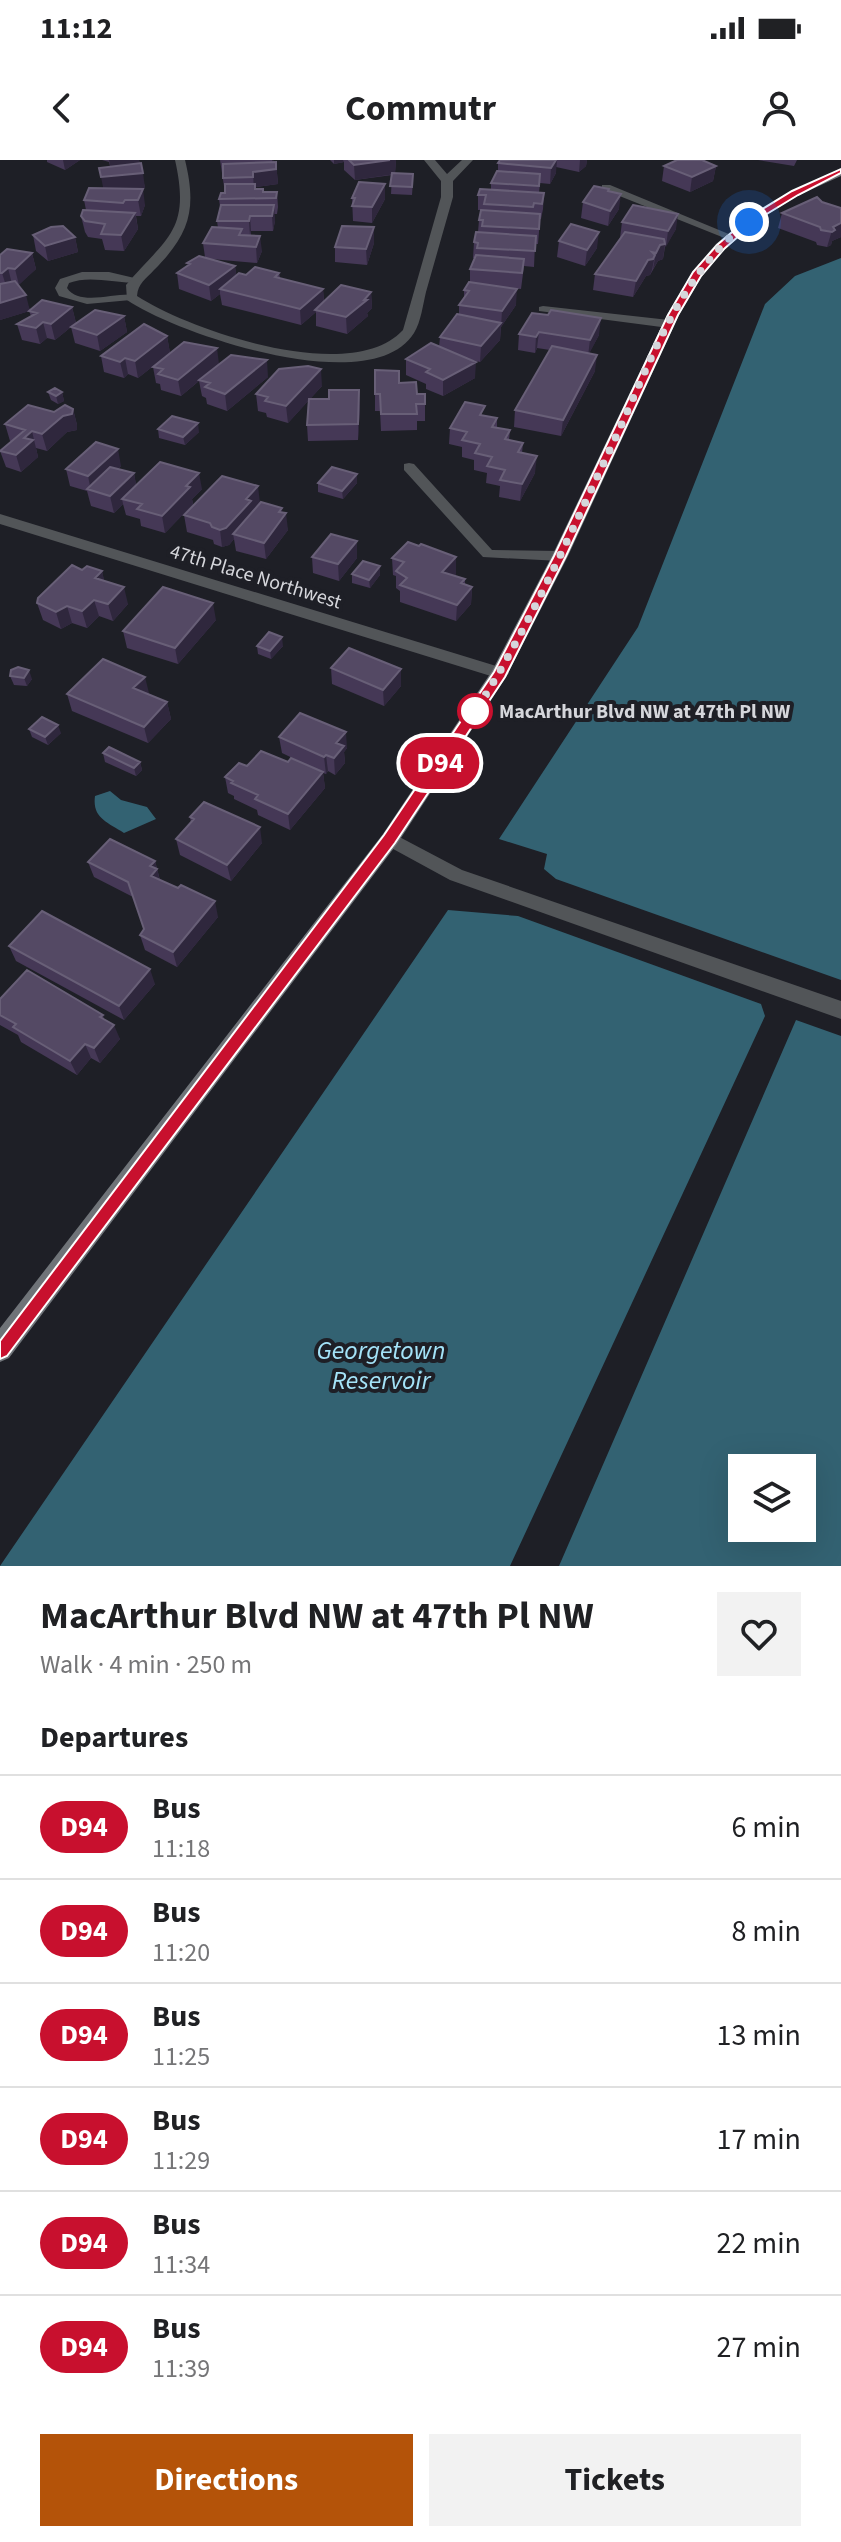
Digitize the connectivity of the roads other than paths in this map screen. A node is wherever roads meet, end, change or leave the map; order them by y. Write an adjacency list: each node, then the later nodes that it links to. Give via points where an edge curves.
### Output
1 (180, 160): 8 (street, via 187,193 181,226 163,258)
2 (429, 160): 5 (street)
3 (468, 160): 5 (street)
4 (841, 172): 7 (main road, via 777,203)
5 (447, 180): 9 (street, via 445,210 409,331 385,349 350,358 318,357 210,332)
6 (606, 187): 7 (lane)
7 (731, 237): 11 (main road, via 697,274)
8 (137, 280): 9 (street); 9 (lane, via 83,274 64,281 61,288 70,298)
9 (131, 297)
10 (543, 309): 11 (lane)
11 (669, 324): 14 (main road)
12 (409, 467): 14 (lane, via 488,554)
13 (0, 519): 15 (street, 47th Place Northwest)
14 (560, 556): 15 (main road)
15 (500, 673): 16 (main road)
16 (390, 839): 17 (lane, via 456,875); 18 (main road)
17 (841, 1010)
18 (0, 1349)

